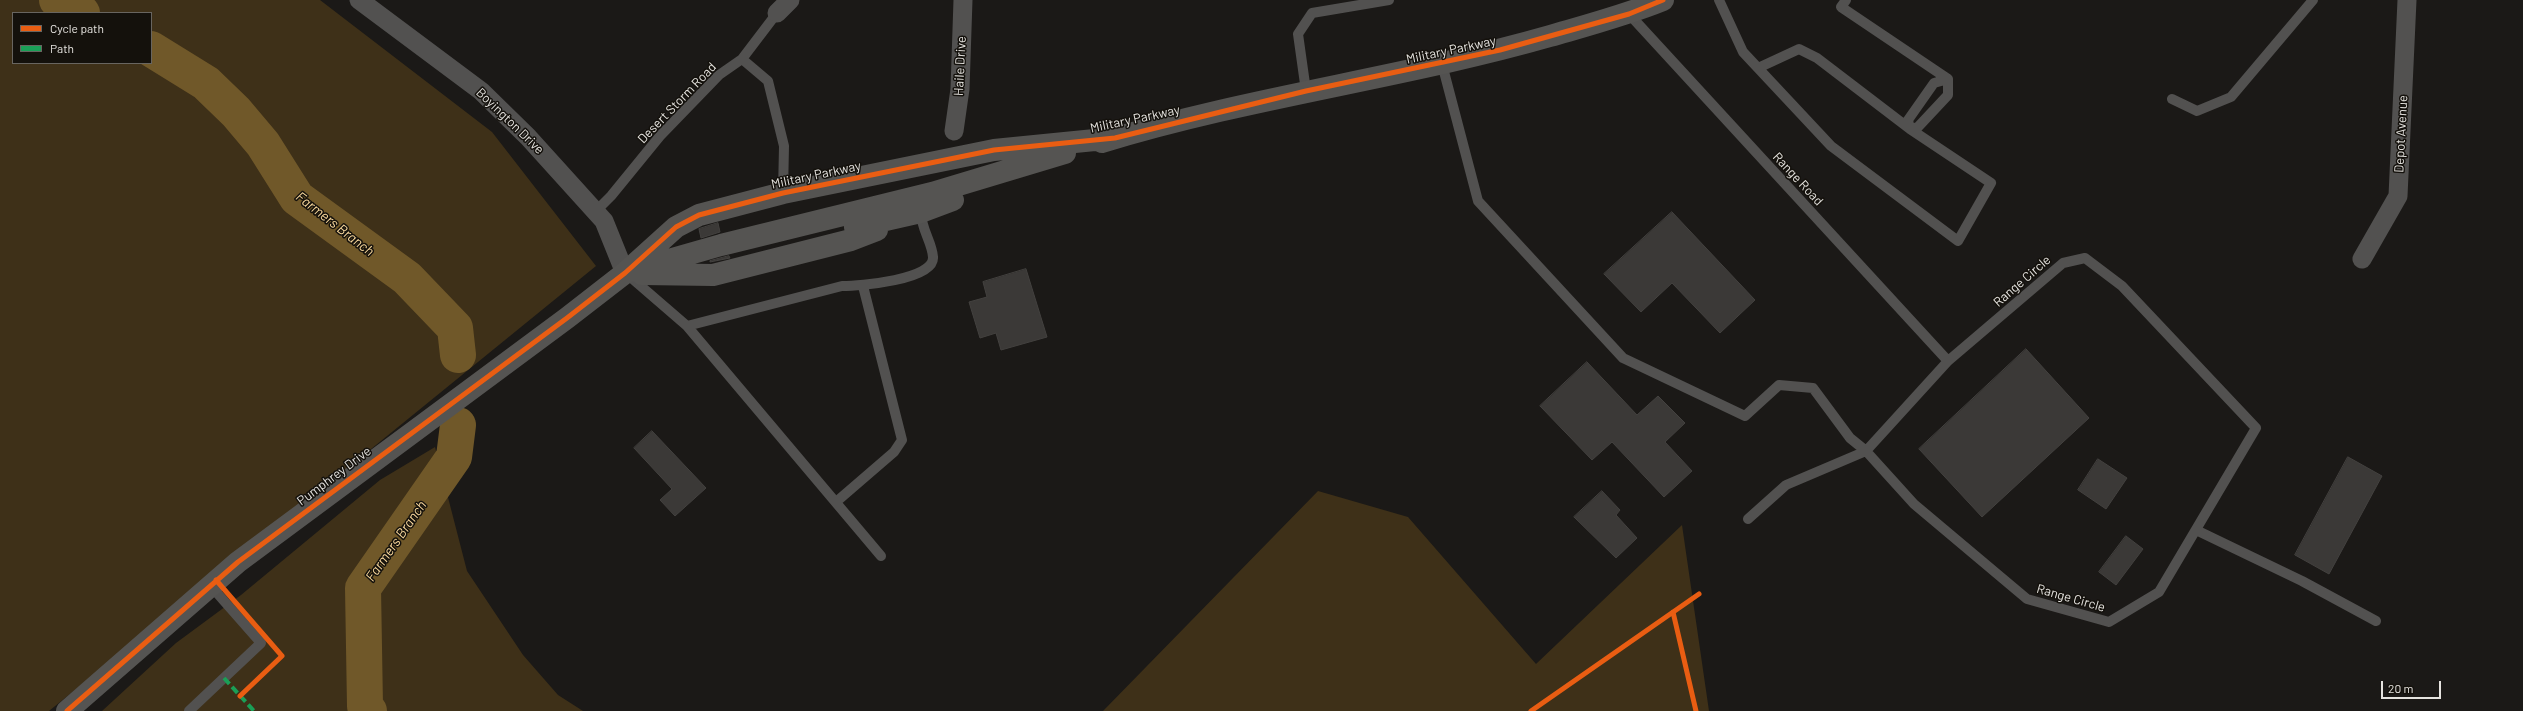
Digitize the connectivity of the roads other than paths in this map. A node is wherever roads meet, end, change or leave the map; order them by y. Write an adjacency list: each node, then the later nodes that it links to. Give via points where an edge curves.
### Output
1 (359, 0): 21 (street, Boyington Drive, via 480,91 528,137)
2 (963, 0): 18 (street, Haile Drive, via 960,89)
3 (1389, 0): 15 (lane, via 1312,13 1298,34)
4 (1662, 0): 10 (street, Military Parkway)
5 (1719, 0): 13 (lane, via 1743,52)
6 (1846, 0): 14 (lane, via 1841,7)
7 (2313, 0): 16 (lane, via 2231,96 2197,111)
8 (2407, 0): 23 (street, Depot Avenue, via 2398,196)
9 (783, 6): 11 (lane, Desert Storm Road)
10 (1629, 14): 12 (street, Military Parkway); 27 (lane, Range Road)
11 (742, 59): 20 (lane, via 768,81 784,146); 21 (lane, Desert Storm Road, via 719,75 660,136)
12 (1442, 64): 15 (street, Military Parkway); 28 (lane, via 1478,201 1623,358 1745,416 1779,384 1813,388 1850,438)
13 (1758, 68): 17 (lane, via 1799,49 1817,58); 17 (lane, via 1830,146 1958,240 1991,183)
14 (1948, 79): 17 (lane, via 1948,95 1918,127); 17 (lane, via 1934,83 1908,120)
15 (1306, 91): 19 (street, Military Parkway)
16 (2172, 98)
17 (1910, 130)
18 (954, 131)
19 (1115, 138): 20 (street, Military Parkway, via 994,150); 22 (street, Military Parkway); 24 (street, Military Parkway, via 932,193 721,245)
20 (782, 192): 24 (street, Military Parkway, via 699,215 676,227)
21 (596, 211): 24 (street, Boyington Drive, via 604,221)
22 (921, 212): 24 (street, Military Parkway, via 700,263); 25 (lane, via 921,226 933,257 932,264 923,273)
23 (2362, 258)
24 (625, 273): 26 (lane); 33 (street, Pumphrey Drive)
25 (863, 286): 26 (lane, via 842,286); 29 (lane, via 902,440 894,452)
26 (687, 326): 29 (lane)
27 (1948, 361): 28 (lane, Range Circle); 31 (lane, Range Circle, via 2063,263 2085,258 2122,286 2256,428)
28 (1866, 451): 30 (lane, via 1786,485); 31 (lane, Range Circle, via 1914,504 2028,600 2109,622 2159,592)
29 (836, 502): 32 (lane)
30 (1748, 519)
31 (2196, 530): 34 (lane, via 2302,581)
32 (881, 556)
33 (210, 585): 35 (street, Pumphrey Drive); 36 (lane, via 261,643)
34 (2376, 621)
35 (67, 711)
36 (189, 711)

